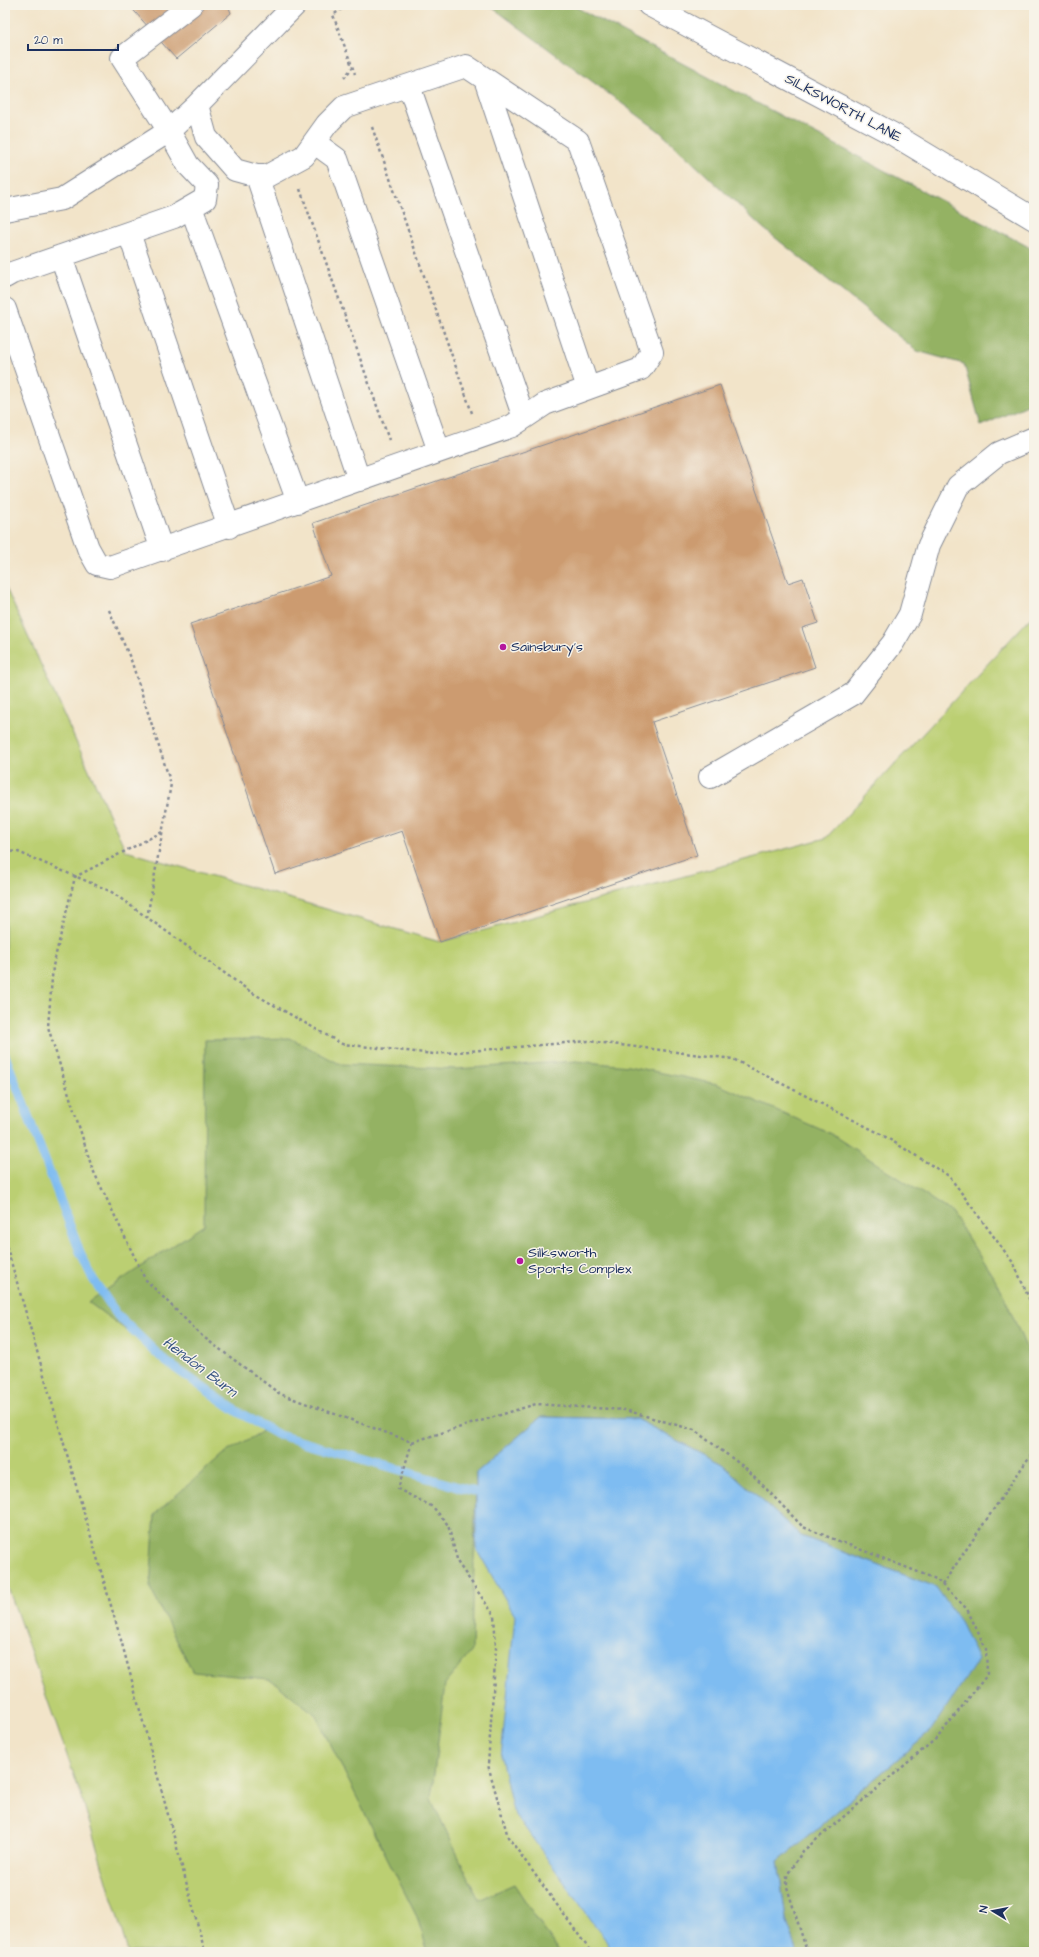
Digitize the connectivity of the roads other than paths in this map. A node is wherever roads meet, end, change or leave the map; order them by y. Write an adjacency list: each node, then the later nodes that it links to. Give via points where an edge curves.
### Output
1 (191, 5): 7 (street, via 122,58)
2 (649, 5): 12 (street, SILKSWORTH LANE, via 891,133)
3 (292, 6): 6 (street)
4 (485, 78): 5 (street, via 466,66); 17 (street); 17 (street, via 578,141 652,352 641,369)
5 (410, 86): 8 (street, via 344,107 327,124); 18 (street)
6 (197, 105): 7 (street); 9 (street, via 206,137 235,170)
7 (169, 131): 10 (street, via 188,165 207,185 205,199); 11 (street, via 62,199)
8 (315, 142): 9 (street, via 304,156 267,176); 20 (street, via 337,159)
9 (257, 176): 21 (street)
10 (191, 207): 13 (street, via 174,217); 22 (street)
11 (5, 210)
12 (1034, 218)
13 (128, 233): 14 (street); 23 (street)
14 (61, 256): 15 (street); 24 (street)
15 (5, 277)
16 (5, 309): 24 (street, via 88,548 97,564 110,567)
17 (588, 388): 18 (street, via 545,404)
18 (524, 418): 20 (street, via 512,426)
19 (1034, 438): 25 (street, via 999,453 958,486 929,545 910,614 893,642 853,694)
20 (439, 452): 21 (street)
21 (359, 480): 22 (street)
22 (298, 502): 23 (street)
23 (229, 527): 24 (street)
24 (162, 550)
25 (710, 777)

